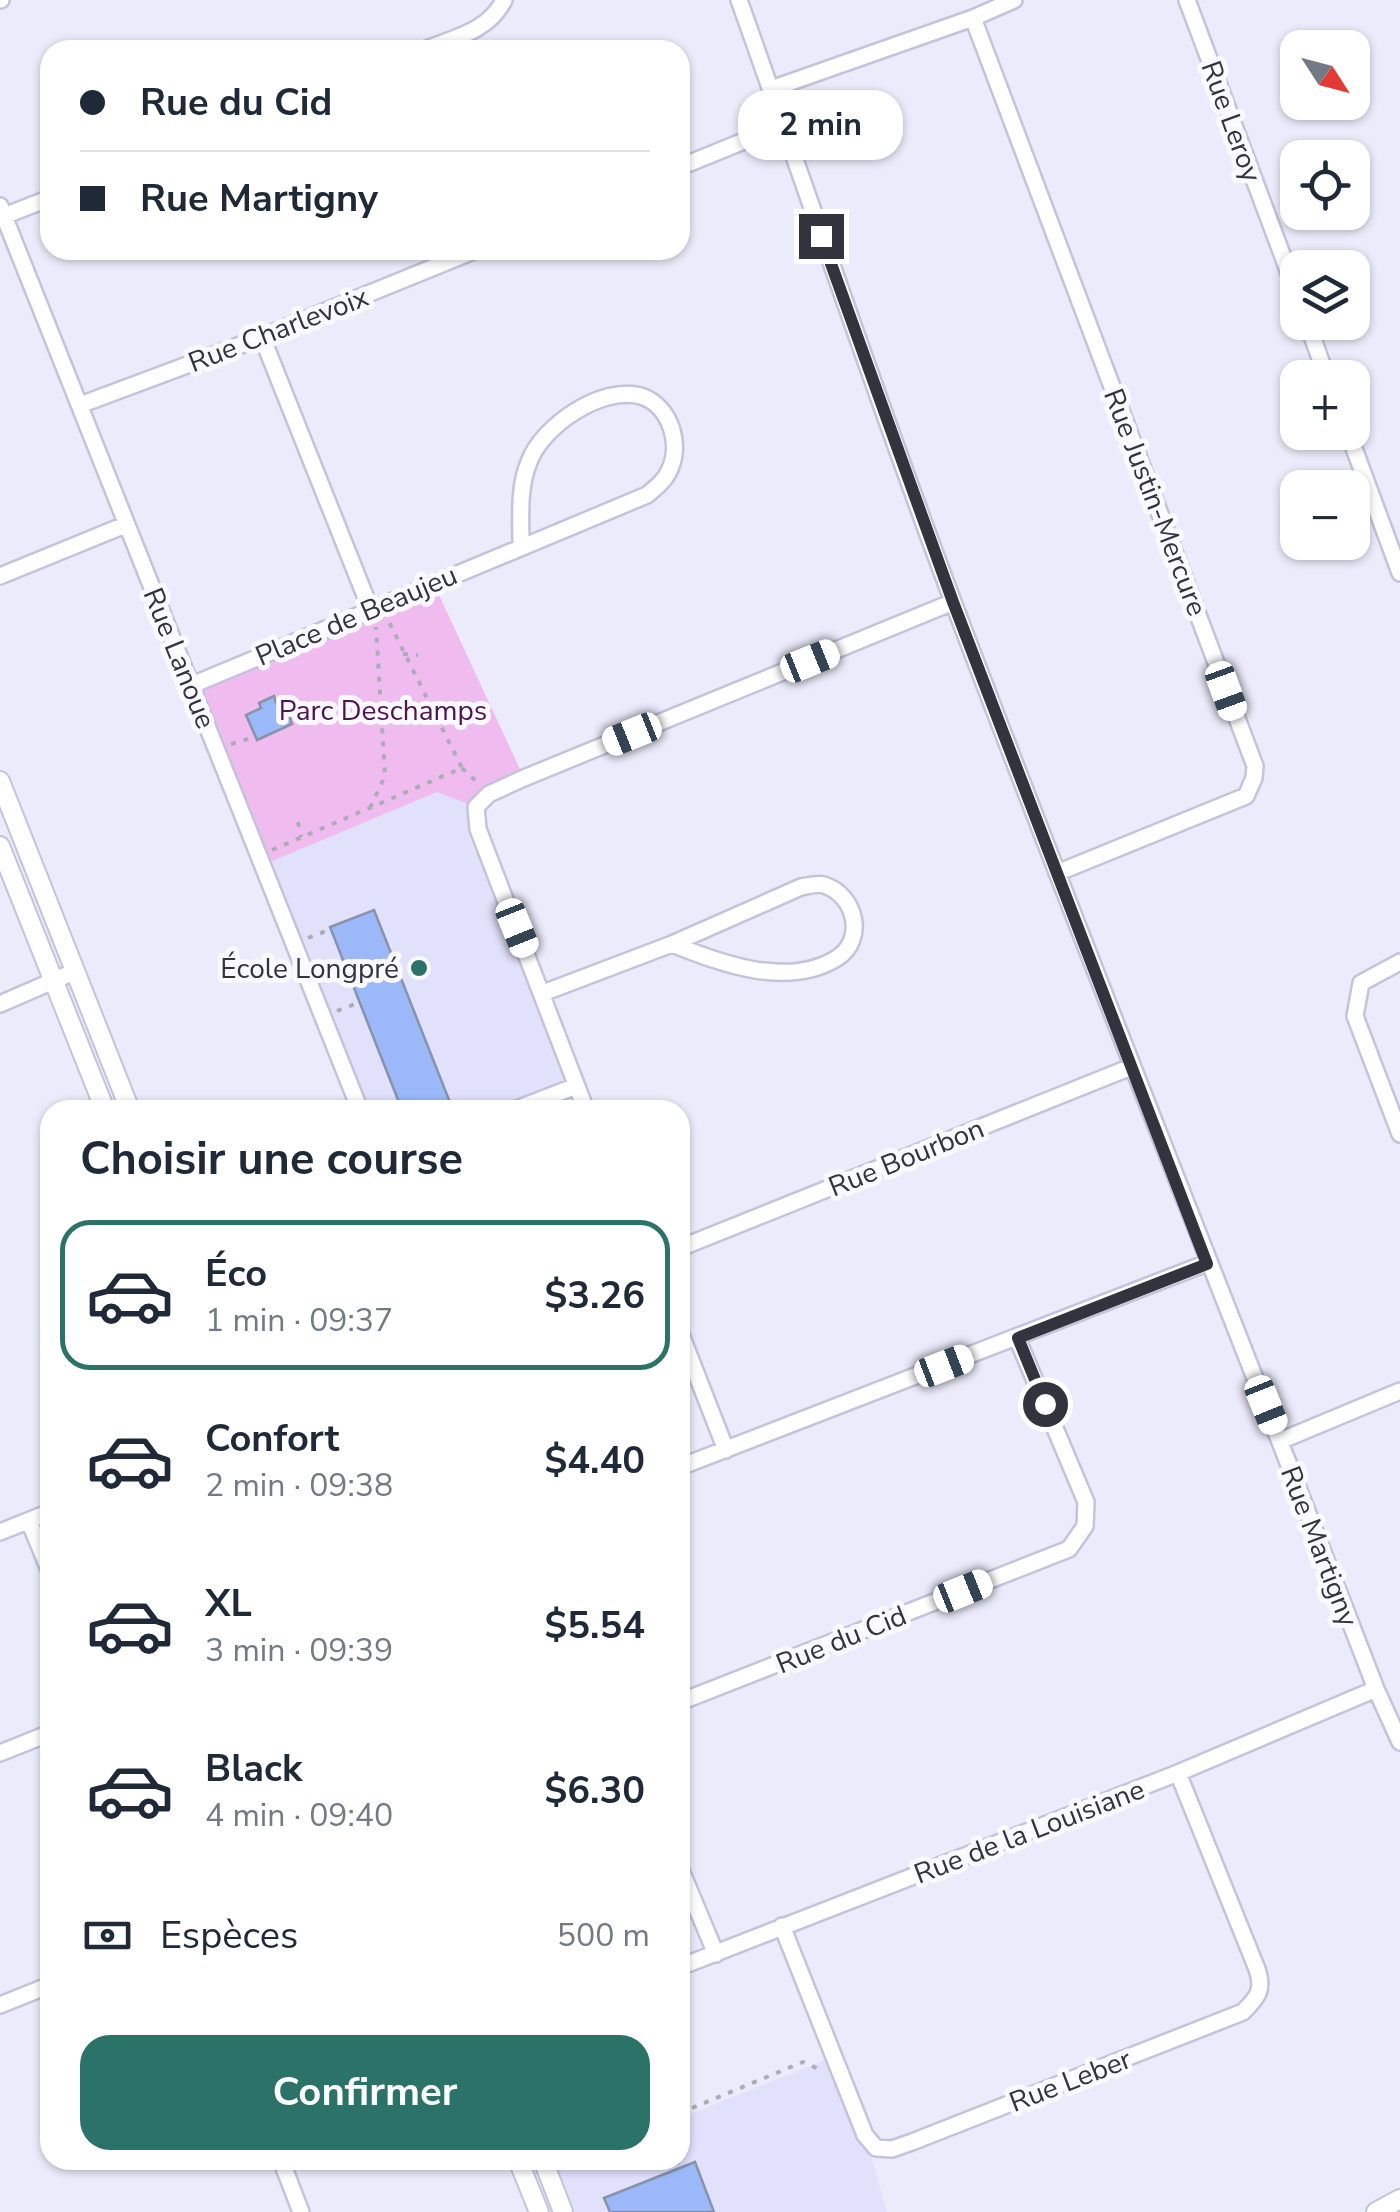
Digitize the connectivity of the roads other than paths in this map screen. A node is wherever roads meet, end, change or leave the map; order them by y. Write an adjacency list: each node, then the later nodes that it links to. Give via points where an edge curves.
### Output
1 (504, 0): 6 (street, via 493,18)
2 (740, 0): 7 (street, Rue Martigny)
3 (1014, 0): 5 (street)
4 (1187, 0): 12 (street, Rue Leroy)
5 (974, 18): 7 (street); 26 (street, Rue Justin-Mercure, via 1255,766 1246,796)
6 (449, 40)
7 (771, 89): 8 (street, Rue Martigny)
8 (781, 126): 9 (street); 21 (street, Rue Martigny)
9 (690, 163)
10 (40, 201): 11 (street)
11 (2, 211): 15 (street, Rue Lanoue)
12 (1280, 250)
13 (451, 260): 14 (street, Rue Charlevoix)
14 (262, 337): 15 (street, Rue Charlevoix); 22 (street)
15 (80, 405): 17 (street, Rue Lanoue)
16 (1355, 450): 19 (street)
17 (125, 525): 20 (street); 23 (street, Rue Lanoue)
18 (521, 546): 18 (street, Place de Beaujeu, via 646,495 662,482 675,452 665,412 627,393 562,418 528,463); 22 (street, Place de Beaujeu)
19 (1400, 572)
20 (0, 576)
21 (953, 602): 26 (street, Rue Martigny); 31 (street, via 524,778 476,806 478,829)
22 (376, 614): 23 (street, Place de Beaujeu)
23 (192, 685): 37 (street, Rue Lanoue)
24 (0, 780): 29 (street)
25 (0, 846): 30 (street)
26 (1057, 873): 33 (street, Rue Martigny)
27 (672, 944): 27 (street, via 821,884 847,902 854,917 855,933 841,956 796,972 722,964); 31 (street)
28 (1400, 962): 40 (street, via 1361,982 1355,1016)
29 (76, 971): 30 (street); 36 (street)
30 (55, 982): 32 (street); 35 (street)
31 (543, 994): 34 (street)
32 (0, 1004)
33 (1132, 1067): 41 (street, Rue Bourbon); 42 (street, Rue Martigny)
34 (576, 1086): 38 (street); 39 (street)
35 (101, 1100)
36 (126, 1100)
37 (356, 1100)
38 (540, 1100)
39 (582, 1100)
40 (1400, 1134)
41 (690, 1244)
42 (1207, 1264): 43 (street); 46 (street, Rue Martigny)
43 (1018, 1338): 47 (street); 54 (street, Rue du Cid, via 1086,1502 1084,1526 1069,1549)
44 (690, 1358): 47 (street)
45 (1400, 1391): 46 (street)
46 (1280, 1441): 53 (street, Rue Martigny)
47 (726, 1450): 48 (street)
48 (690, 1464)
49 (40, 1516): 50 (street)
50 (29, 1521): 51 (street); 52 (street)
51 (0, 1532)
52 (40, 1548)
53 (1376, 1689): 56 (street, Rue Martigny); 58 (street, Rue de la Louisiane)
54 (690, 1698)
55 (40, 1737): 57 (street)
56 (1400, 1742)
57 (0, 1753)
58 (1178, 1773): 60 (street, Rue de la Louisiane); 60 (street, Rue Leber, via 1257,1968 1258,1997 1243,2012 892,2150 876,2148 865,2135)
59 (690, 1892): 61 (street)
60 (782, 1926): 61 (street, Rue de la Louisiane)
61 (716, 1954): 62 (street, Rue de la Louisiane)
62 (690, 1963)
63 (40, 1988): 64 (street)
64 (0, 2004)
65 (285, 2170): 69 (street)
66 (522, 2170): 70 (street)
67 (547, 2170): 71 (street)
68 (1400, 2199): 72 (street)
69 (301, 2212)
70 (539, 2212)
71 (564, 2212)
72 (1376, 2212)

